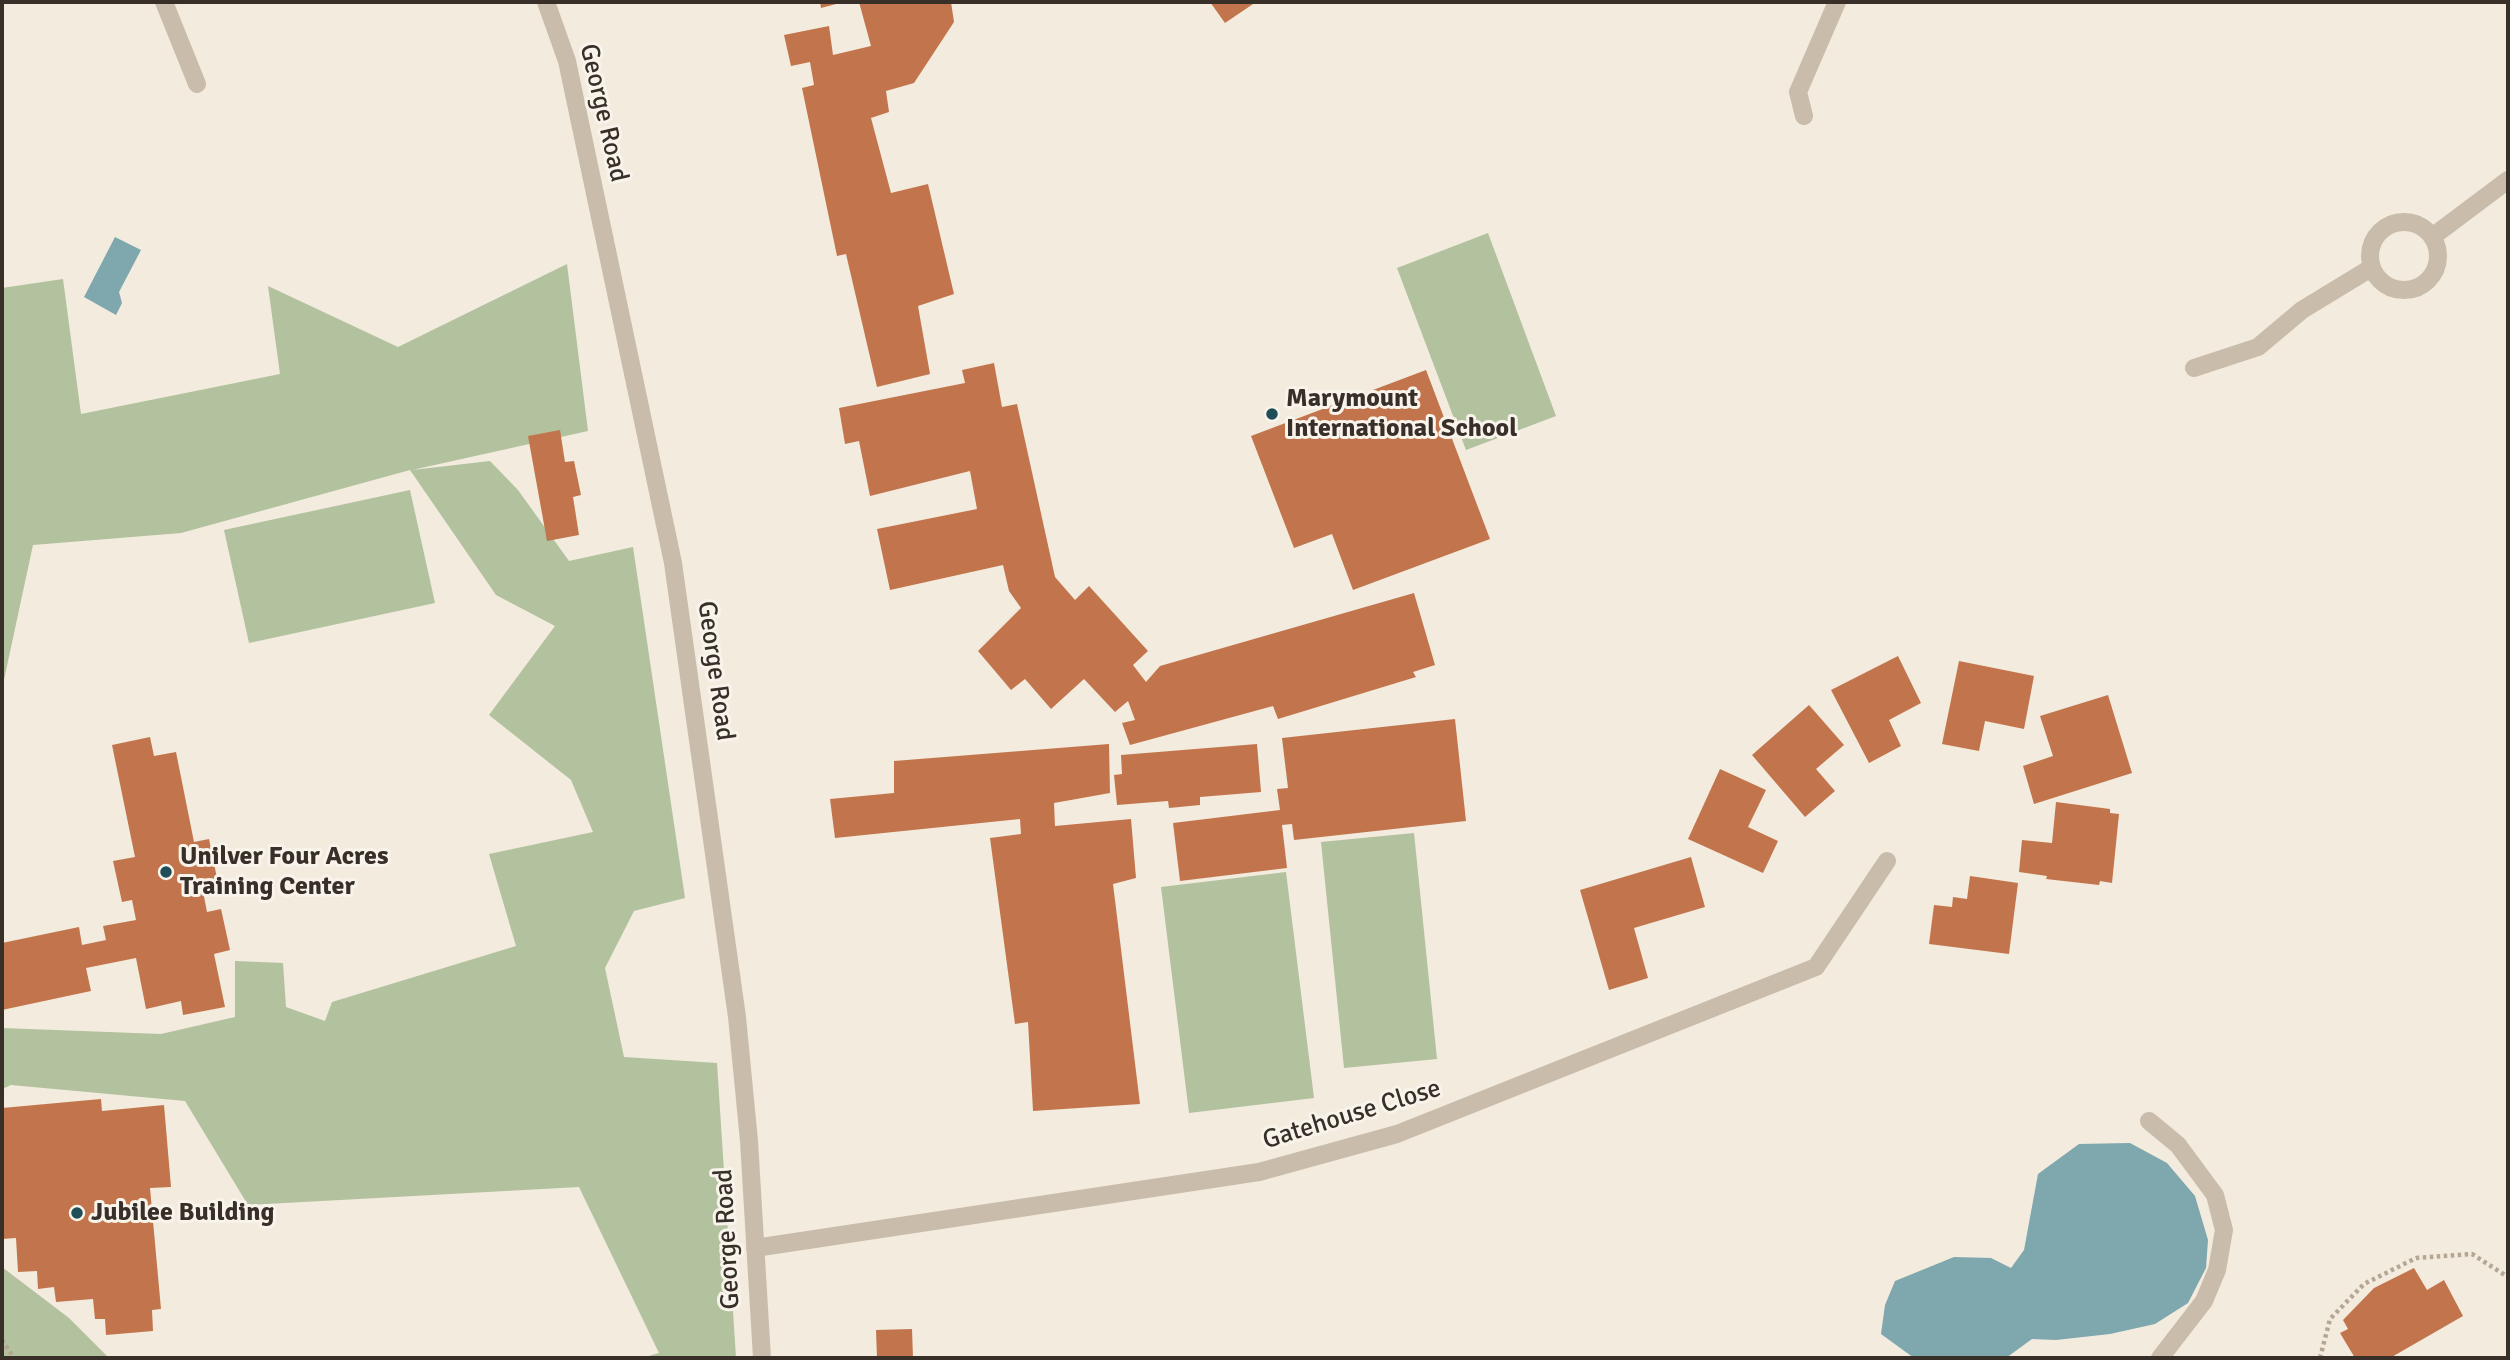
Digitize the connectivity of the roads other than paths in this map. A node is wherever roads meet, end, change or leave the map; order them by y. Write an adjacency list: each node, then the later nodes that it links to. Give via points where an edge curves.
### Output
1 (164, 2): 4 (street)
2 (546, 2): 12 (street, George Road, via 567,61 673,563 737,1017)
3 (1837, 2): 5 (street, via 1798,92)
4 (197, 84)
5 (1804, 116)
6 (2508, 180): 7 (street)
7 (2432, 237): 8 (street, via 2414,223 2390,224 2373,239); 8 (street, via 2436,269 2421,286 2401,291 2390,288)
8 (2371, 268): 9 (street, via 2302,310 2258,347)
9 (2194, 368)
10 (1886, 861): 12 (street, Gatehouse Close, via 1816,967 1397,1134 1259,1171)
11 (2149, 1121): 14 (street, via 2178,1145 2215,1195 2224,1230 2217,1270 2204,1300)
12 (755, 1248): 13 (street, George Road)
13 (762, 1358)
14 (2160, 1358)

